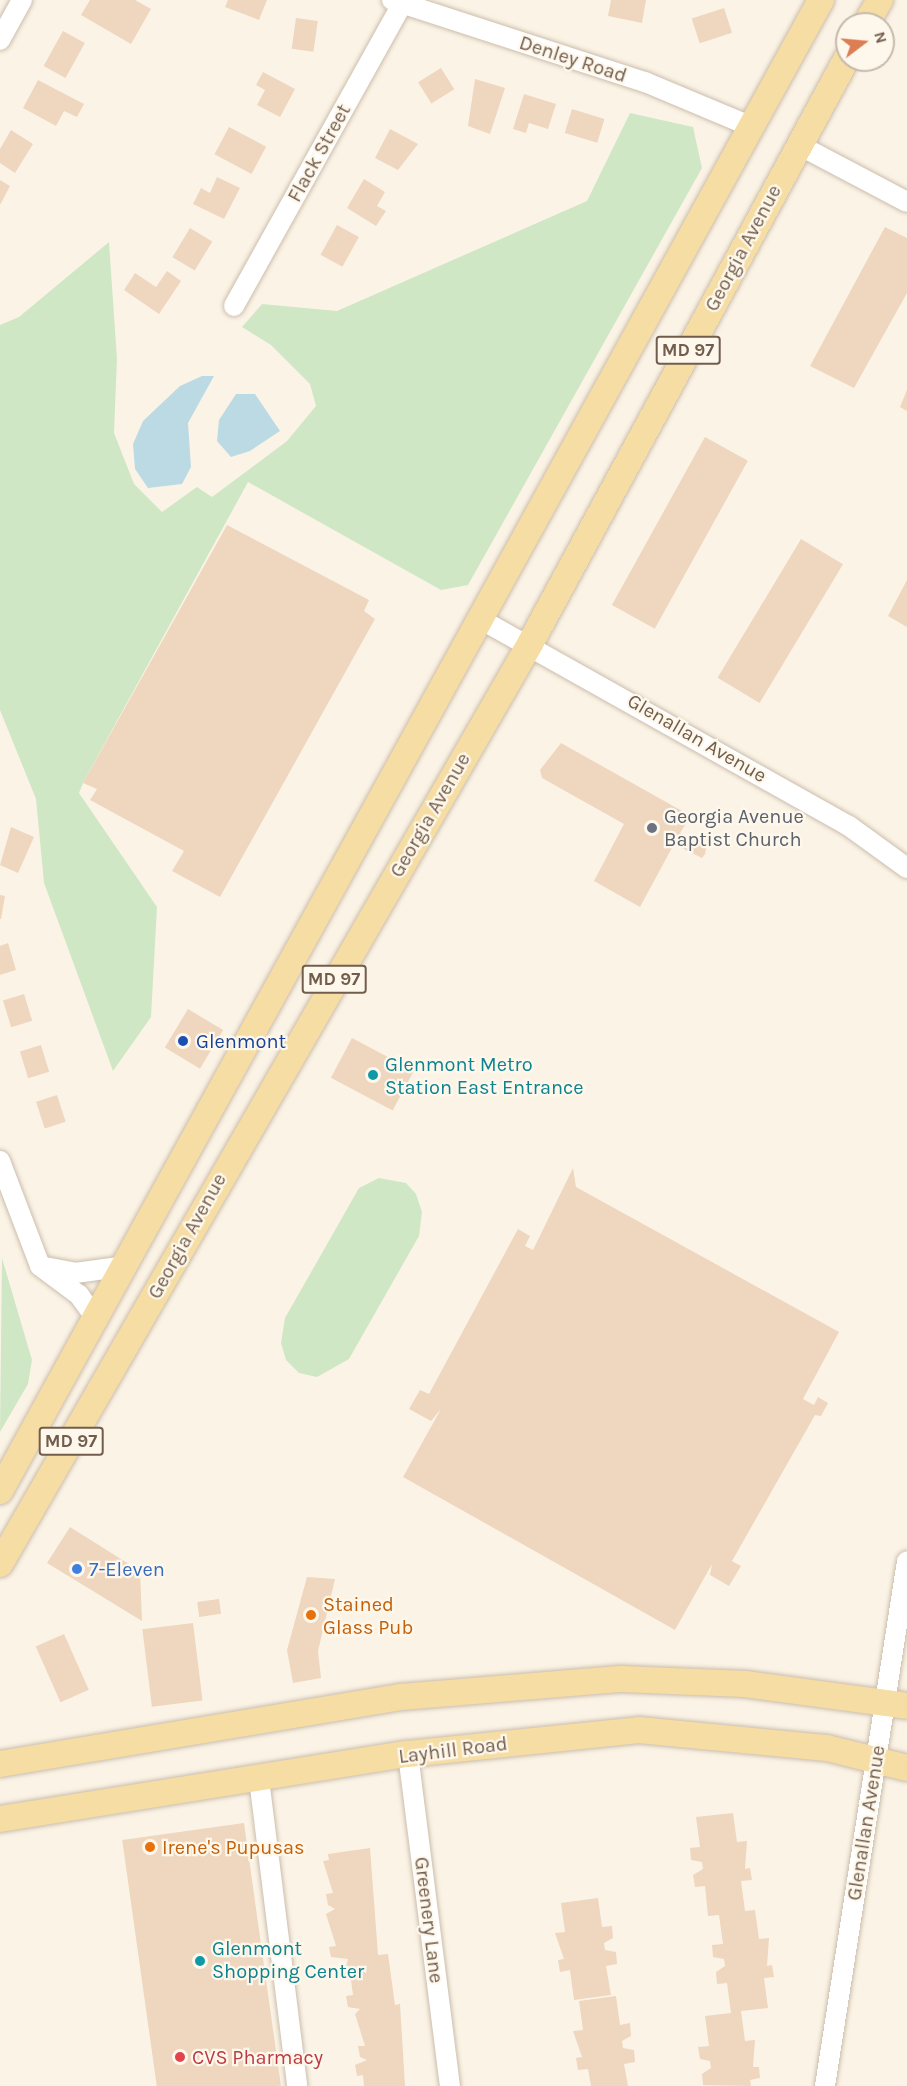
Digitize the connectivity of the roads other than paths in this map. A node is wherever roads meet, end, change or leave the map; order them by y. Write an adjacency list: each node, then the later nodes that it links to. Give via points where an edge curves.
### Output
1 (22, 0): 4 (street)
2 (821, 0): 6 (main road, Georgia Avenue / MD 97)
3 (399, 2): 6 (street, Denley Road, via 645,82); 9 (street, Flack Street)
4 (0, 40)
5 (839, 72): 7 (main road, Georgia Avenue / MD 97)
6 (752, 127): 10 (main road, Georgia Avenue / MD 97)
7 (799, 144): 8 (street); 11 (main road, Georgia Avenue / MD 97)
8 (907, 202)
9 (234, 306)
10 (480, 619): 11 (street, Glenallan Avenue); 15 (main road, Georgia Avenue / MD 97)
11 (531, 642): 12 (street, Glenallan Avenue, via 849,826); 19 (main road, Georgia Avenue / MD 97)
12 (907, 868)
13 (0, 1161): 14 (street)
14 (40, 1266): 15 (street, via 75,1272); 16 (street, via 79,1295)
15 (127, 1266): 16 (main road, Georgia Avenue / MD 97)
16 (98, 1320): 17 (main road, Georgia Avenue / MD 97)
17 (0, 1491)
18 (907, 1561): 20 (street, Glenallan Avenue)
19 (0, 1564)
20 (896, 1703): 23 (main road, via 745,1684 621,1679 401,1697); 24 (street, Glenallan Avenue)
21 (408, 1754): 24 (main road, Layhill Road, via 639,1730 827,1748); 27 (main road, Layhill Road); 32 (street, Greenery Lane)
22 (0, 1756): 23 (main road)
23 (27, 1760): 25 (main road)
24 (876, 1760): 26 (main road, Layhill Road); 33 (street, Glenallan Avenue)
25 (0, 1764)
26 (907, 1768)
27 (259, 1779): 28 (main road, Layhill Road); 31 (street)
28 (38, 1815): 29 (main road, Layhill Road); 30 (main road)
29 (0, 1819)
30 (0, 1826)
31 (297, 2086)
32 (450, 2086)
33 (825, 2086)

